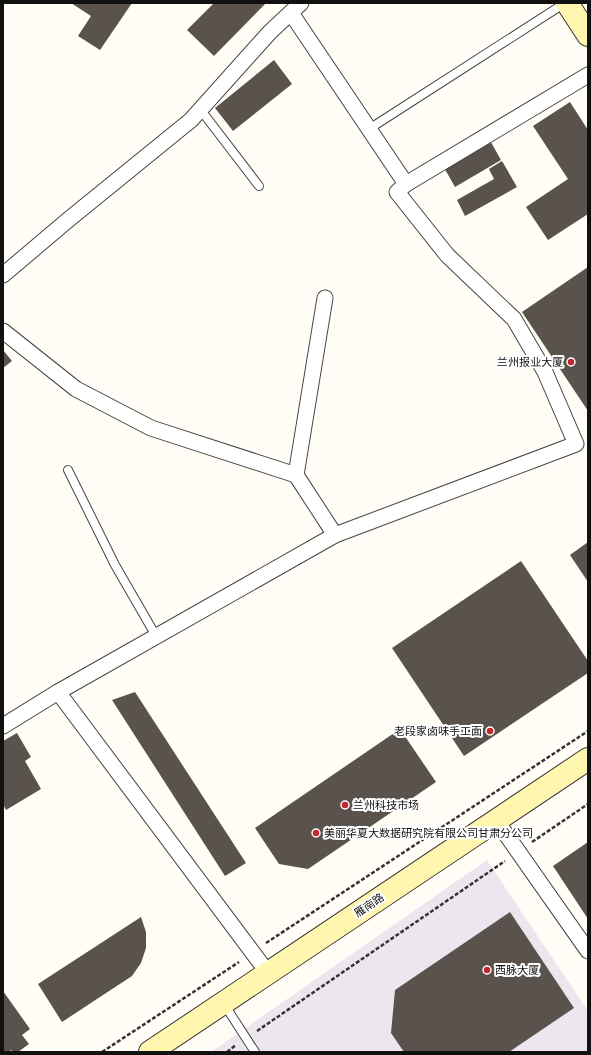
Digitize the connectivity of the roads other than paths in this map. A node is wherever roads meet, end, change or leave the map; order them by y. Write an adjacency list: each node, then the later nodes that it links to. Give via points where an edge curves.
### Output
1 (566, 3): 3 (main road); 6 (lane)
2 (296, 8): 5 (street, via 270,32); 6 (street)
3 (588, 35)
4 (588, 75): 7 (street)
5 (200, 109): 8 (lane); 9 (street, via 191,120)
6 (369, 129): 7 (street)
7 (406, 184): 14 (street, via 397,192 447,255 514,319 545,372 576,444)
8 (259, 186)
9 (3, 275)
10 (325, 298): 13 (street)
11 (3, 331): 13 (street, via 76,389 151,428)
12 (68, 470): 15 (lane, via 115,565)
13 (296, 474): 14 (street)
14 (335, 535): 15 (street)
15 (156, 636): 16 (street)
16 (58, 692): 17 (street); 21 (street)
17 (3, 726)
18 (588, 759): 19 (main road, 雁南路)
19 (496, 820): 20 (street); 21 (main road, 雁南路)
20 (588, 951)
21 (268, 973): 22 (main road, 雁南路)
22 (223, 1003): 23 (main road, 雁南路); 24 (lane)
23 (150, 1052)
24 (255, 1052)

